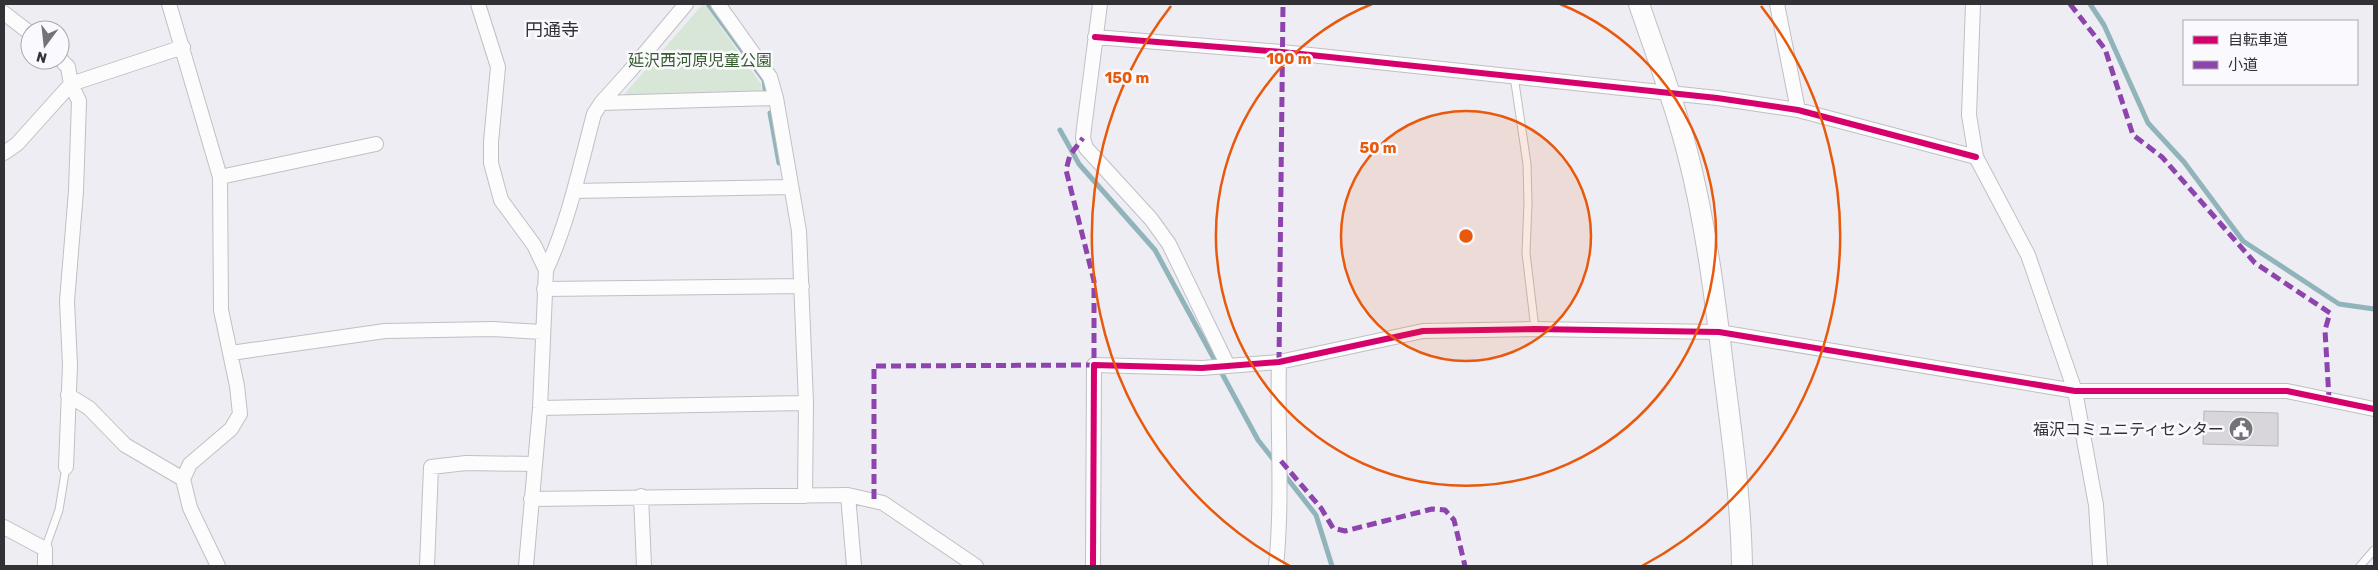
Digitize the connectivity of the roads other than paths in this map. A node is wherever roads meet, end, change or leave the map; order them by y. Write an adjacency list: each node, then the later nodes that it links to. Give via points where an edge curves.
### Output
1 (169, 4): 12 (street)
2 (478, 4): 26 (street, via 498,67 491,163 501,200 534,245)
3 (686, 4): 18 (street)
4 (718, 4): 17 (street, via 770,77)
5 (1100, 4): 11 (street)
6 (1639, 4): 16 (street)
7 (1777, 4): 19 (street)
8 (1973, 4): 22 (street, via 1969,115)
9 (4, 13): 10 (street)
10 (20, 25)
11 (1095, 37): 14 (street); 34 (street, via 1083,138 1086,148 1169,244)
12 (183, 47): 15 (street); 23 (street)
13 (69, 70): 15 (street)
14 (1514, 76): 16 (street); 29 (lane, via 1526,164 1526,253)
15 (71, 84): 21 (street, via 18,144); 36 (street, via 79,101 67,301)
16 (1670, 94): 19 (street); 31 (street, via 1697,197)
17 (776, 98): 18 (street); 24 (street)
18 (601, 103): 25 (street, via 594,114)
19 (1798, 110): 22 (street)
20 (376, 144): 23 (street)
21 (4, 153)
22 (1976, 157): 35 (street, via 2028,254)
23 (220, 177): 32 (street, via 221,310)
24 (791, 187): 25 (street); 27 (street, via 799,230)
25 (574, 191): 26 (street)
26 (546, 270): 28 (street)
27 (802, 286): 28 (street); 37 (street)
28 (544, 290): 30 (street)
29 (1535, 329): 31 (street); 33 (street, via 1423,331)
30 (542, 332): 32 (street, via 492,329 385,331); 38 (street)
31 (1719, 332): 35 (street); 59 (street, via 1739,492)
32 (231, 353): 42 (street, via 240,414 231,429 190,464)
33 (1279, 362): 34 (street); 58 (street)
34 (1228, 366): 57 (street, via 1094,365)
35 (2075, 391): 39 (street, via 2287,391); 60 (street, via 2096,505)
36 (68, 395): 41 (street); 42 (street, via 89,408 125,445)
37 (806, 403): 38 (street); 45 (street)
38 (540, 408): 40 (street)
39 (2374, 410)
40 (534, 464): 46 (street); 52 (street, via 466,463 431,467)
41 (66, 467): 48 (lane, via 59,510)
42 (183, 479): 51 (street, via 190,508)
43 (848, 495): 45 (street); 55 (street); 56 (street, via 883,503)
44 (641, 496): 45 (street); 46 (street); 54 (street)
45 (806, 496)
46 (531, 499): 53 (street)
47 (4, 527): 48 (street)
48 (45, 549): 50 (street)
49 (2374, 550): 61 (lane)
50 (45, 566)
51 (218, 566)
52 (428, 566)
53 (526, 566)
54 (644, 566)
55 (854, 566)
56 (976, 566)
57 (1093, 566)
58 (1276, 566)
59 (1742, 566)
60 (2100, 566)
61 (2360, 566)

